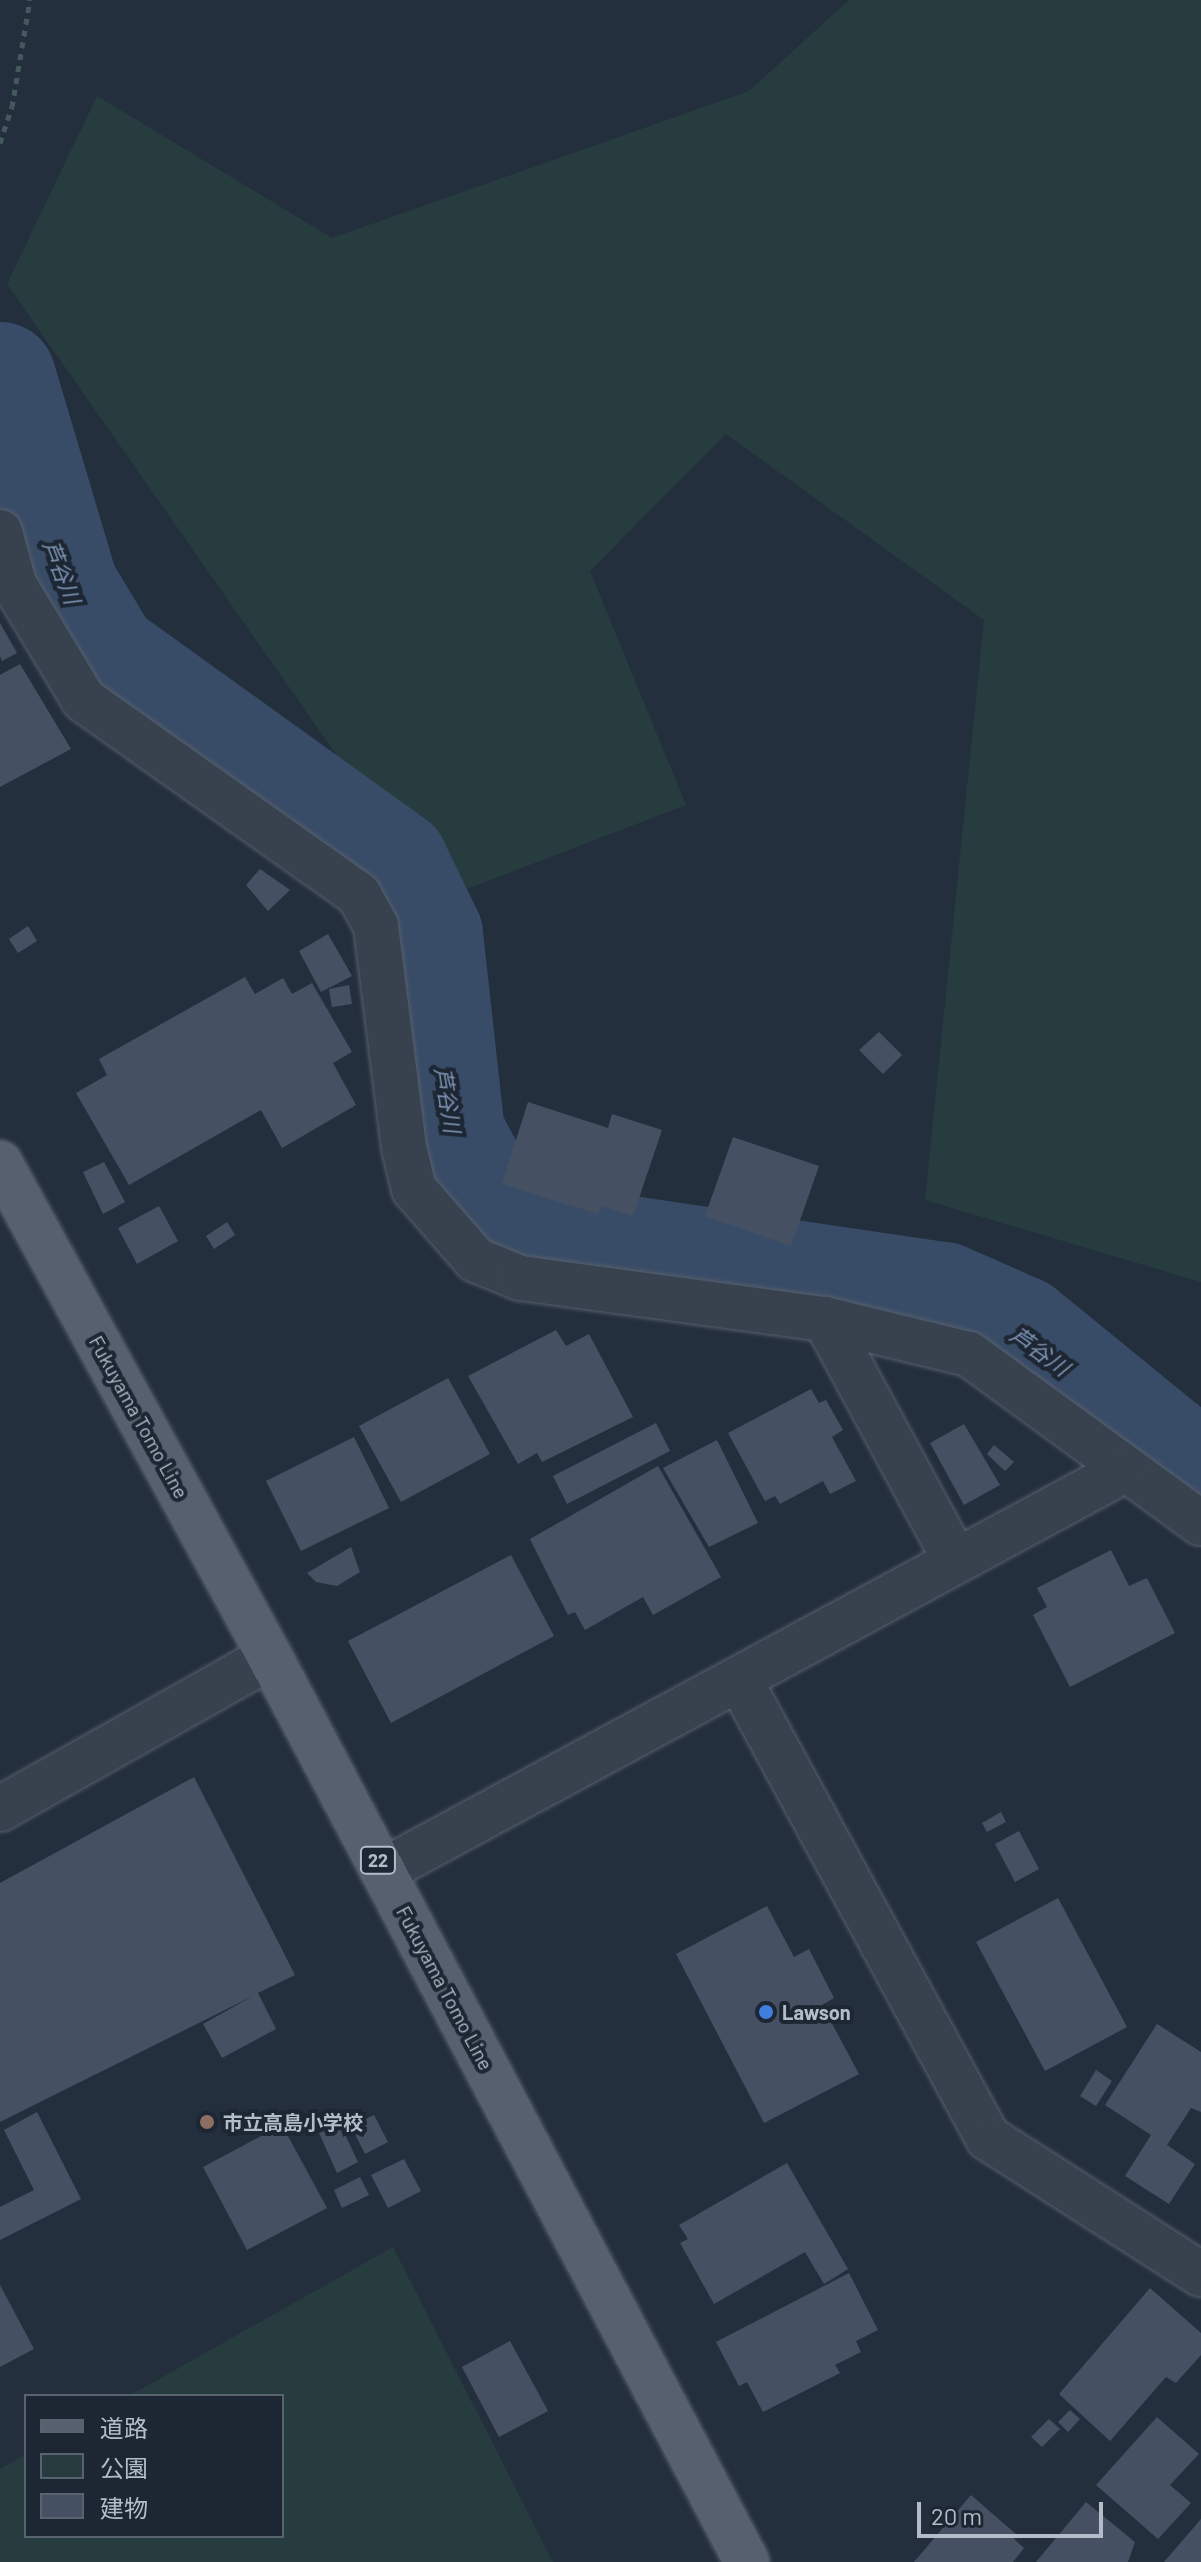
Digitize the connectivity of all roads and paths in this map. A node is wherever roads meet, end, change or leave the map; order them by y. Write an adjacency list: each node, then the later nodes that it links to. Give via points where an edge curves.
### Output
1 (30, 0): 2 (path, via 12,107)
2 (0, 143)
3 (0, 532): 5 (street, via 14,584 84,700 359,895 376,926 404,1148 414,1189 476,1260 520,1278)
4 (0, 1163): 9 (main road, Fukuyama Tomo Line / 22)
5 (825, 1319): 6 (street, via 969,1354); 8 (street)
6 (1125, 1470): 7 (street); 8 (street)
7 (1201, 1523)
8 (956, 1561): 10 (street)
9 (270, 1657): 11 (street); 12 (main road, Fukuyama Tomo Line / 22)
10 (739, 1679): 12 (street); 13 (street, via 988,2138)
11 (0, 1809)
12 (383, 1871): 14 (main road, Fukuyama Tomo Line / 22)
13 (1201, 2274)
14 (747, 2562)

